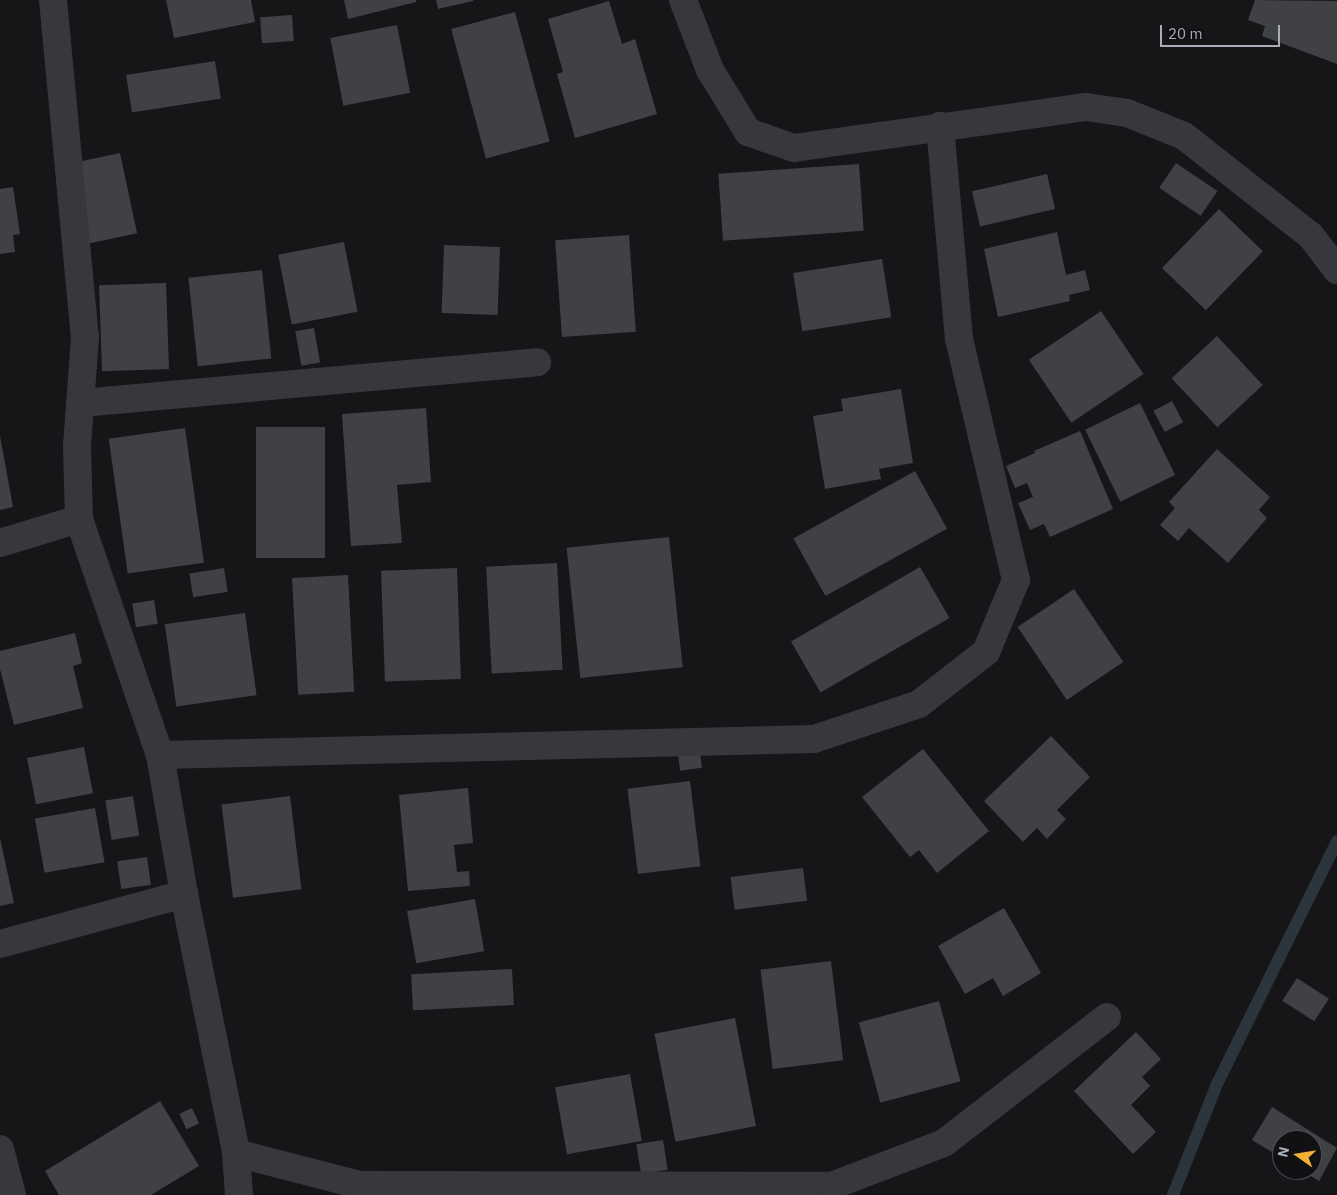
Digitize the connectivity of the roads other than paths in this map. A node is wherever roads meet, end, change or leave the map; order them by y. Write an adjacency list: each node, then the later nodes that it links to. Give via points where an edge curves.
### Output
1 (53, 0): 6 (street, via 85,337)
2 (682, 0): 3 (street, via 710,70 748,132 794,148)
3 (940, 126): 4 (street, via 1086,107 1127,113 1184,136 1311,236); 9 (street, via 959,339 1016,580 986,652 919,704 814,739)
4 (1337, 270)
5 (537, 362): 6 (street)
6 (80, 403): 7 (street, via 77,445)
7 (79, 519): 8 (street); 9 (street)
8 (0, 543)
9 (160, 756): 10 (street)
10 (184, 894): 11 (street); 14 (street)
11 (0, 944)
12 (1106, 1017): 14 (street, via 944,1143 831,1186 360,1185)
13 (0, 1149): 15 (street)
14 (236, 1153): 16 (street)
15 (12, 1195)
16 (239, 1195)

